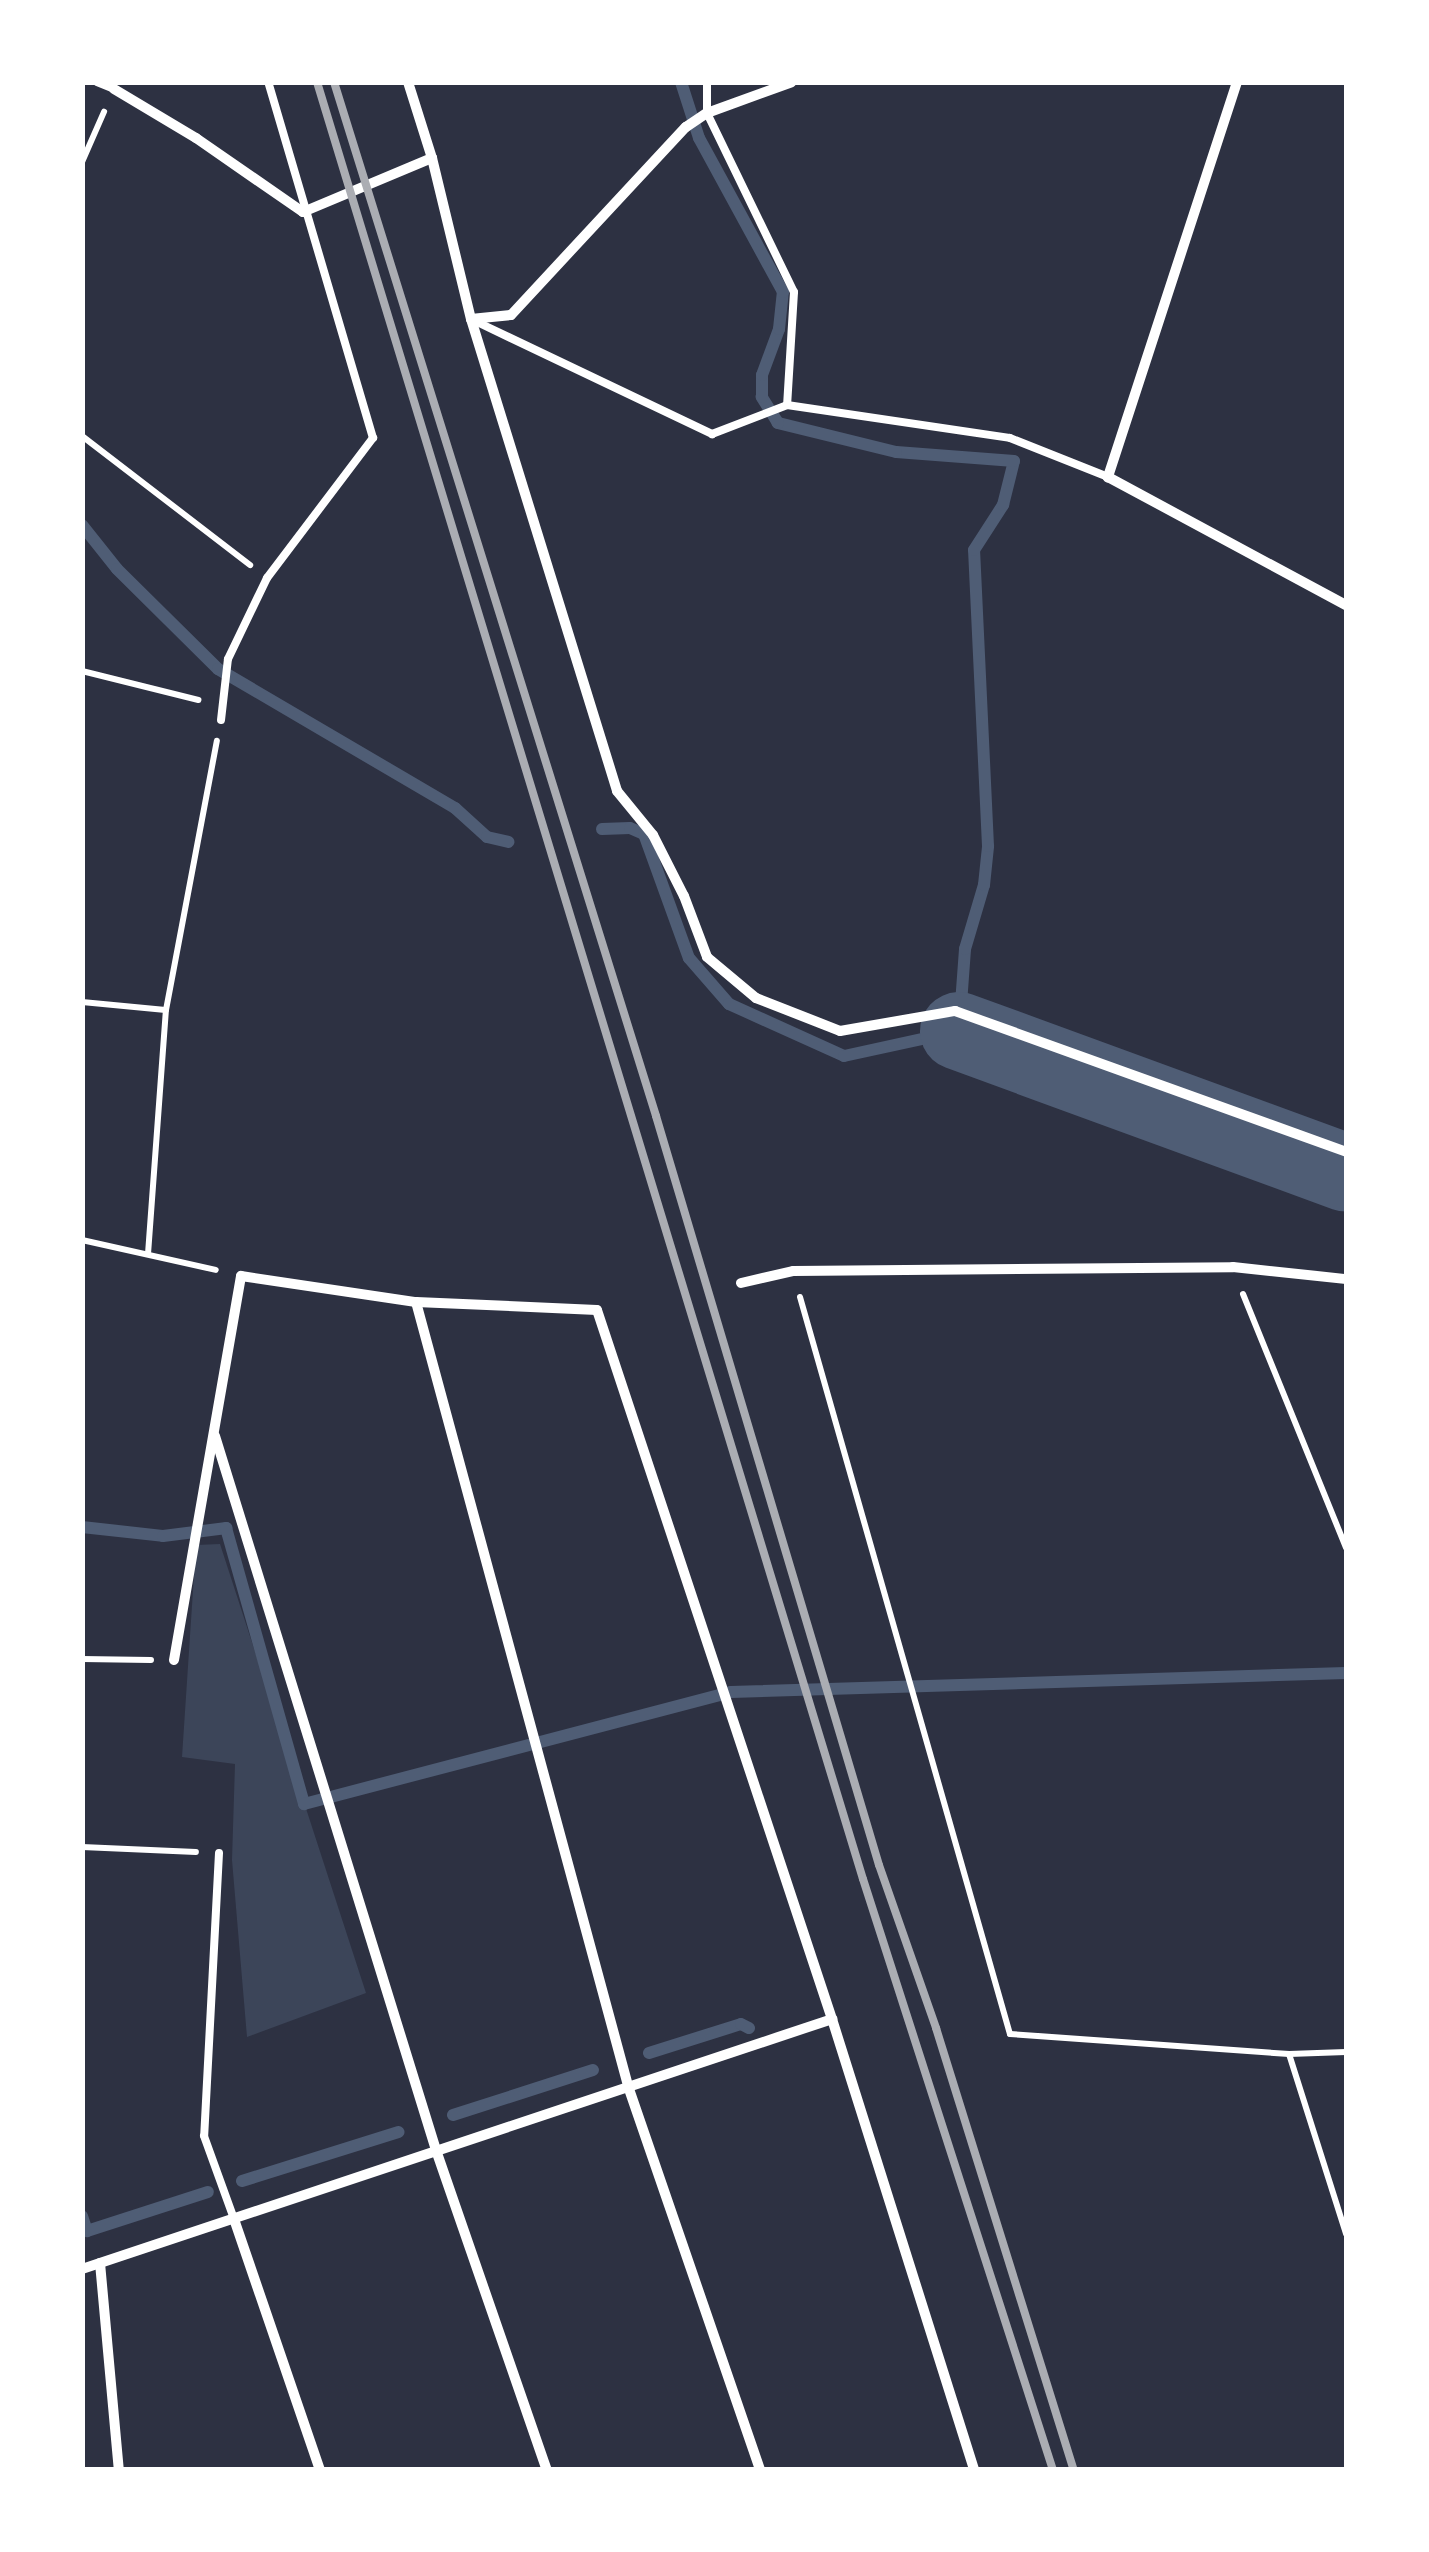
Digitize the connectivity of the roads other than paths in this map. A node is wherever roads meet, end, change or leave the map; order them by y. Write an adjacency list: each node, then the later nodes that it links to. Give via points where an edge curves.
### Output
1 (97, 82): 7 (lane)
2 (268, 82): 10 (lane)
3 (408, 82): 9 (street)
4 (707, 82): 8 (lane)
5 (792, 82): 8 (street)
6 (1237, 82): 13 (street)
7 (114, 89): 10 (street)
8 (702, 116): 11 (street, via 512,316); 12 (lane, via 794,292)
9 (432, 158): 10 (street); 11 (street)
10 (303, 212): 15 (lane, via 374,438 267,578 228,660)
11 (471, 318): 12 (lane, via 712,434); 16 (street, via 616,791 653,834 706,958 756,998 840,1031 955,1011)
12 (787, 405): 13 (lane, via 1010,438)
13 (1108, 476): 14 (street)
14 (1346, 606)
15 (221, 720)
16 (1346, 1152)
17 (1346, 1279): 18 (street, via 1232,1267 793,1272)
18 (741, 1283)
19 (416, 1302): 20 (street, via 241,1276); 23 (street, via 597,1310); 24 (street)
20 (213, 1430): 21 (street); 25 (street)
21 (174, 1660)
22 (219, 1853): 26 (lane, via 204,2136)
23 (832, 2020): 24 (street); 33 (street)
24 (629, 2089): 25 (street); 32 (street)
25 (437, 2153): 26 (street); 31 (street)
26 (234, 2219): 27 (street); 30 (street)
27 (100, 2264): 28 (street); 29 (street)
28 (82, 2269)
29 (119, 2470)
30 (320, 2470)
31 (546, 2470)
32 (760, 2470)
33 (974, 2470)

